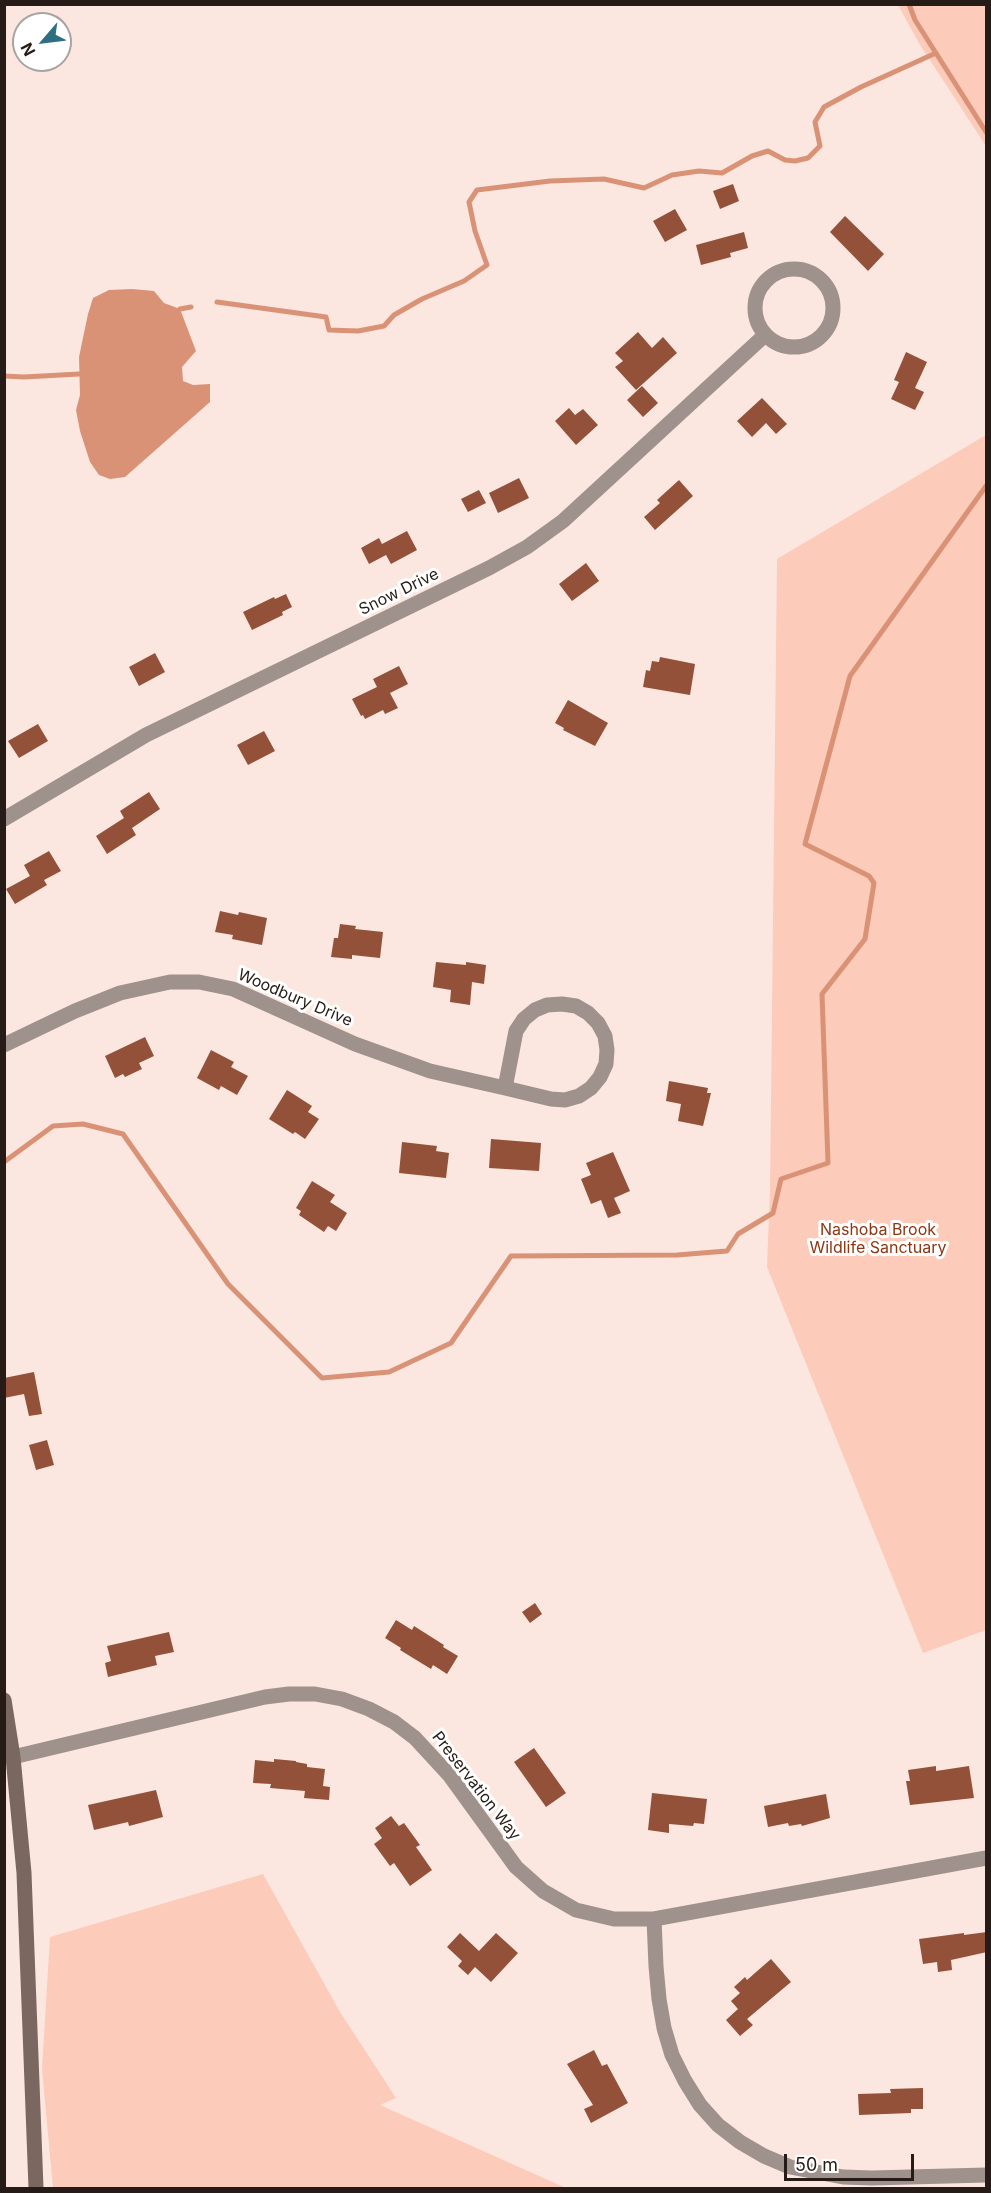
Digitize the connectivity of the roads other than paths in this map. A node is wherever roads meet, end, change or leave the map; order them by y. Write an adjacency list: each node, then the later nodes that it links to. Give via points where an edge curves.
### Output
1 (765, 335): 1 (street, via 755,312 756,299 765,282 781,271 794,269 818,278 831,299 832,312 822,335 800,347 776,343); 2 (street, Snow Drive, via 563,520 527,547 146,735)
2 (4, 819)
3 (4, 1045): 4 (street, Woodbury Drive, via 120,993 170,982 199,982 234,989 392,1058)
4 (505, 1088): 4 (street, Woodbury Drive, via 565,1100 591,1088 606,1064 605,1036 598,1023 582,1010 562,1004 535,1010 516,1031)
5 (4, 1700): 6 (main road)
6 (13, 1757): 8 (street, Preservation Way, via 265,1697 315,1694 342,1699 394,1722 415,1738 450,1776 516,1867 543,1891 567,1906 595,1916); 10 (main road, via 24,1873)
7 (987, 1858): 8 (street, Preservation Way)
8 (654, 1919): 9 (street, via 659,1999 672,2055 700,2105 718,2125 764,2156 816,2174 872,2178)
9 (987, 2175)
10 (36, 2188)

